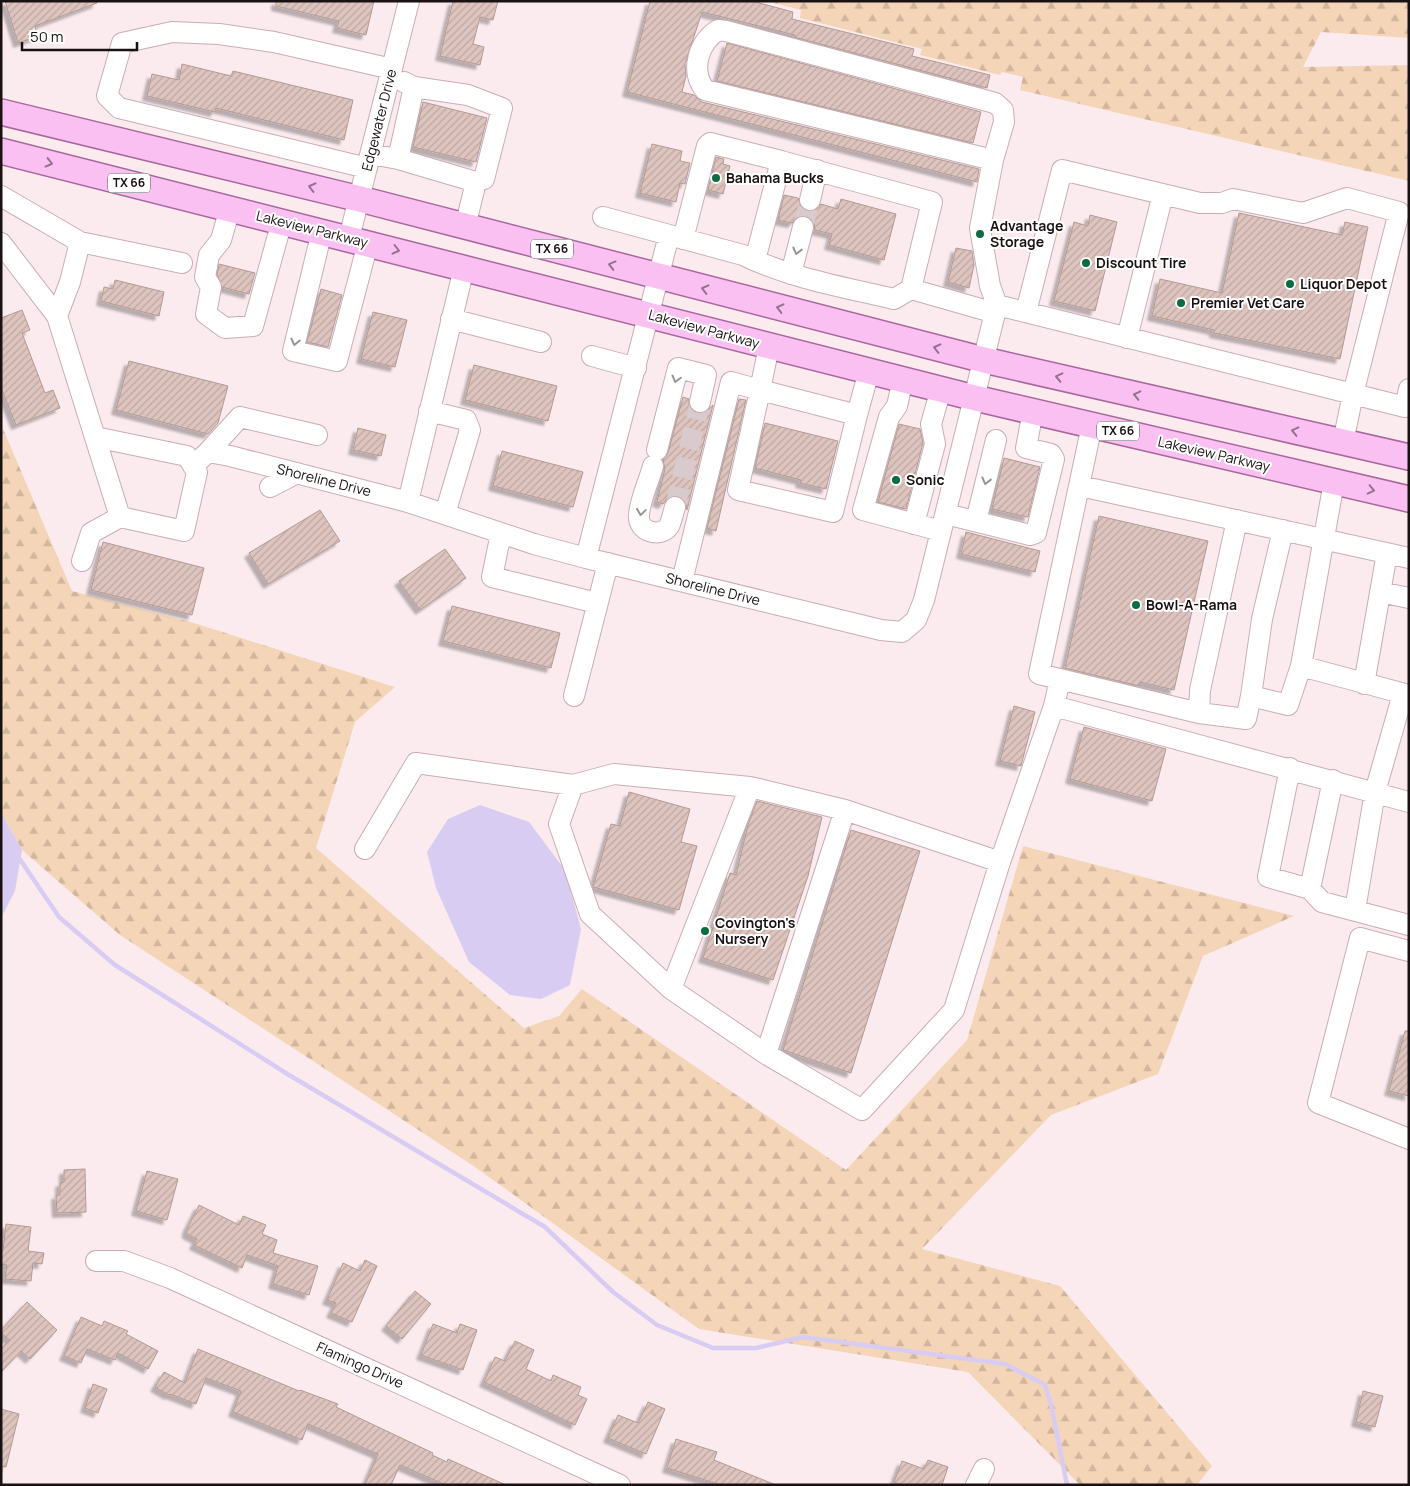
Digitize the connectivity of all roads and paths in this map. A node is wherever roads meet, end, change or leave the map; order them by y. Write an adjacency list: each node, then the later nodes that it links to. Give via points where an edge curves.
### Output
1 (409, 1): 2 (street, Edgewater Drive)
2 (391, 72): 3 (street); 10 (street, Edgewater Drive); 10 (street, via 274,42 219,34 172,32 122,43 107,96 119,108)
3 (414, 87): 8 (street); 13 (street, via 468,95 502,108 484,179)
4 (1, 112): 6 (main road, TX 66)
5 (1, 137): 6 (main road, via 15,130 41,129)
6 (110, 139): 16 (main road, TX 66, one-way to 6)
7 (1, 151): 18 (main road, Lakeview Parkway / TX 66, one-way to 18)
8 (398, 159): 10 (street); 13 (street)
9 (993, 160): 9 (street, via 1004,122 1003,110 995,103 726,30 718,30 704,41 696,72 705,90); 35 (street, via 980,228)
10 (369, 161): 16 (street, Edgewater Drive)
11 (781, 161): 12 (street); 25 (street, via 710,143 706,146); 29 (street)
12 (817, 170): 17 (street); 34 (street, via 932,202)
13 (476, 182): 22 (street)
14 (1163, 194): 19 (street, via 1212,204 1233,198 1303,213 1347,198); 36 (street, via 1062,170); 40 (street)
15 (1, 196): 27 (street)
16 (360, 199): 22 (main road, TX 66); 26 (street, Edgewater Drive)
17 (810, 200)
18 (230, 208): 21 (main road, Lakeview Parkway / TX 66); 21 (street, via 221,240 209,255 204,277 211,288 206,314 225,328 253,326)
19 (1404, 213): 53 (street)
20 (602, 217): 25 (street)
21 (282, 221): 24 (main road, Lakeview Parkway / TX 66)
22 (465, 227): 33 (main road, TX 66, one-way to 22)
23 (803, 228): 32 (street, one-way to 32)
24 (322, 232): 26 (main road, Lakeview Parkway / TX 66); 26 (street, Edgewater Drive, one-way to 26, via 293,351 337,361 353,306)
25 (676, 237): 29 (street, via 744,254); 33 (street)
26 (358, 241): 31 (main road, Lakeview Parkway / TX 66, one-way to 31)
27 (80, 242): 30 (street); 38 (street)
28 (1, 243): 38 (street)
29 (755, 260): 32 (street)
30 (182, 263)
31 (464, 268): 37 (main road, Lakeview Parkway / TX 66); 39 (street)
32 (792, 274): 34 (street, via 894,299)
33 (660, 277): 37 (street); 44 (main road, TX 66, one-way to 33)
34 (911, 290): 35 (street)
35 (996, 309): 36 (street); 44 (street, Shoreline Drive)
36 (1026, 312): 40 (street)
37 (650, 314): 42 (main road, Lakeview Parkway / TX 66); 45 (street)
38 (57, 316): 62 (street)
39 (452, 319): 41 (street); 56 (street)
40 (1127, 338): 53 (street)
41 (541, 342)
42 (769, 346): 46 (main road, Lakeview Parkway / TX 66); 52 (street)
43 (592, 356): 45 (street)
44 (984, 360): 54 (street, Shoreline Drive); 64 (main road, TX 66, one-way to 44)
45 (636, 368): 86 (street)
46 (869, 371): 48 (main road, Lakeview Parkway / TX 66); 58 (street)
47 (706, 375): 49 (street); 55 (street); 75 (street, one-way to 75, via 678,368 638,516 640,525 655,533 662,531 668,526)
48 (903, 379): 50 (main road, Lakeview Parkway / TX 66); 81 (street, via 863,510)
49 (731, 382): 52 (street); 90 (street)
50 (942, 389): 54 (main road, Lakeview Parkway / TX 66); 81 (street, via 931,424 935,444)
51 (1409, 389): 53 (street, via 1405,407)
52 (760, 390): 58 (street); 58 (street, via 738,490 833,512)
53 (1353, 394): 64 (street)
54 (975, 398): 57 (main road, Lakeview Parkway / TX 66); 60 (street, Shoreline Drive)
55 (700, 402)
56 (429, 411): 74 (street); 76 (street, via 466,420 470,430)
57 (1033, 411): 59 (main road, Lakeview Parkway / TX 66); 65 (street)
58 (857, 415)
59 (1092, 425): 70 (main road, Lakeview Parkway / TX 66); 71 (street)
60 (966, 434): 63 (street); 80 (street, Shoreline Drive)
61 (317, 435): 66 (street, via 240,417)
62 (95, 436): 68 (street, via 187,456); 77 (street)
63 (996, 440): 65 (street); 79 (street, one-way to 79)
64 (1343, 442): 67 (main road, TX 66); 70 (main road)
65 (1026, 448): 79 (street, via 1051,454 1054,459 1036,533 1030,535)
66 (208, 452): 68 (street); 69 (street, Shoreline Drive)
67 (1409, 457)
68 (193, 466): 77 (street, via 196,472 184,531)
69 (297, 473): 72 (street); 74 (street, Shoreline Drive)
70 (1334, 482): 73 (main road, Lakeview Parkway / TX 66, one-way to 73); 84 (street)
71 (1080, 486): 78 (street); 95 (street, via 1039,674)
72 (270, 487)
73 (1409, 499)
74 (408, 502): 76 (street, Shoreline Drive)
75 (675, 507)
76 (445, 514): 83 (street, Shoreline Drive)
77 (120, 517): 88 (street, via 90,533)
78 (1237, 520): 82 (street); 101 (street, via 1200,690)
79 (976, 521): 80 (street)
80 (944, 522): 81 (street); 90 (street, Shoreline Drive, via 924,600 916,620 902,632 881,630)
81 (914, 524)
82 (1283, 530): 84 (street); 99 (street, via 1262,619)
83 (501, 533): 86 (street, Shoreline Drive); 93 (street, via 492,577)
84 (1324, 538): 85 (street); 94 (street)
85 (1387, 553): 87 (street); 91 (street)
86 (586, 558): 89 (street, Shoreline Drive)
87 (1409, 558)
88 (82, 561)
89 (608, 563): 90 (street, Shoreline Drive); 93 (street)
90 (682, 581)
91 (1380, 592): 92 (street); 96 (street)
92 (1409, 598)
93 (597, 603): 98 (street)
94 (1301, 666): 96 (street); 99 (street, via 1288,705)
95 (1060, 679): 100 (street); 101 (street)
96 (1364, 684): 97 (street)
97 (1406, 694): 106 (street)
98 (574, 696)
99 (1251, 696): 101 (street, via 1246,719)
100 (1054, 706): 102 (street); 110 (street)
101 (1198, 713)
102 (1290, 768): 103 (street); 111 (street, via 1268,876)
103 (1333, 780): 106 (street); 111 (street)
104 (573, 786): 105 (street, via 614,774); 109 (street, via 416,763); 115 (street, via 559,824 590,914)
105 (750, 787): 108 (street); 115 (street)
106 (1375, 792): 107 (street); 112 (street)
107 (1409, 802)
108 (845, 810): 110 (street); 116 (street)
109 (365, 849)
110 (1000, 862): 116 (street, via 954,1010 862,1110)
111 (1310, 889): 112 (street, via 1322,902)
112 (1355, 910): 113 (street)
113 (1409, 925)
114 (1409, 951): 117 (street, via 1360,938 1318,1103)
115 (671, 989): 116 (street)
116 (766, 1054)
117 (1409, 1139)
118 (96, 1261): 119 (street, Flamingo Drive, via 124,1261 170,1278)
119 (620, 1485)

